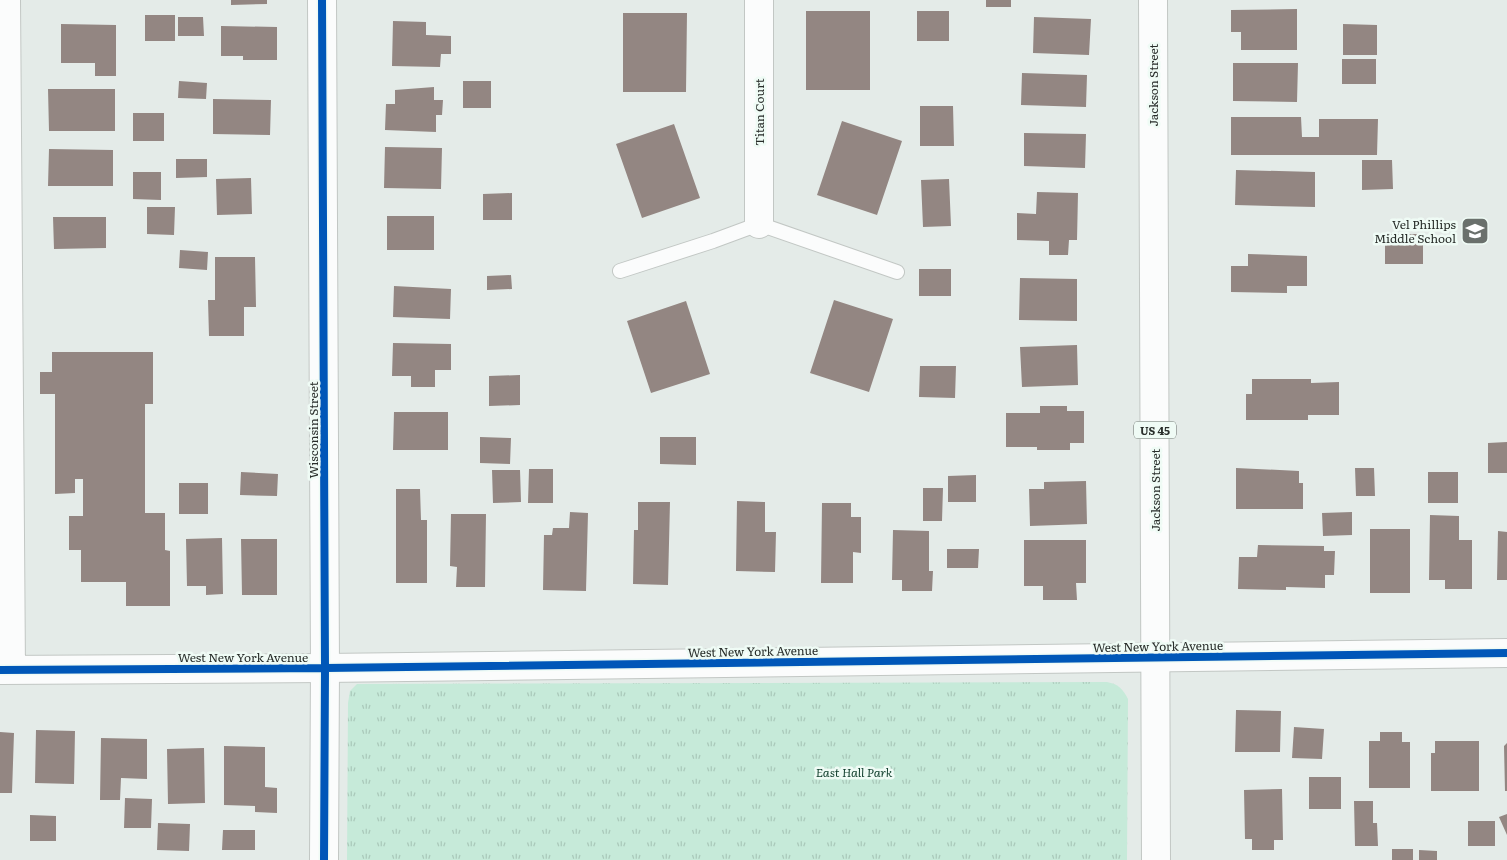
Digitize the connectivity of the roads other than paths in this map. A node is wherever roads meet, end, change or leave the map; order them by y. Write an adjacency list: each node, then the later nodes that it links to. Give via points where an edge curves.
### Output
1 (6, 0): 11 (street)
2 (322, 0): 10 (street, Wisconsin Street)
3 (759, 0): 5 (street, Titan Court)
4 (1153, 0): 9 (street, Jackson Street / US 45)
5 (759, 224): 6 (lane); 7 (lane)
6 (620, 271)
7 (897, 272)
8 (1507, 653): 9 (street, West New York Avenue)
9 (1155, 657): 10 (street, West New York Avenue); 13 (street, Jackson Street / US 45)
10 (325, 668): 11 (street, West New York Avenue); 12 (street, Wisconsin Street)
11 (6, 670)
12 (324, 860)
13 (1156, 860)

